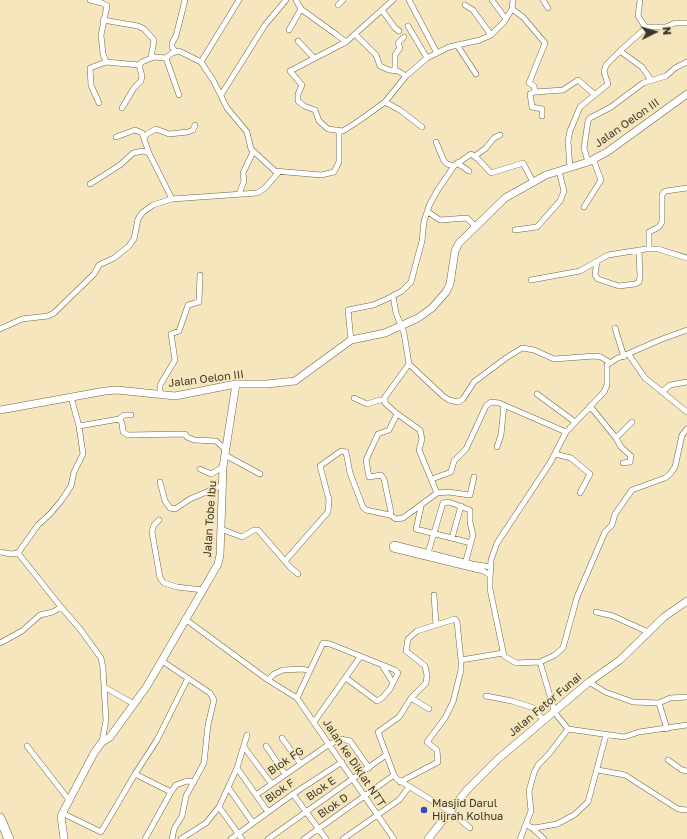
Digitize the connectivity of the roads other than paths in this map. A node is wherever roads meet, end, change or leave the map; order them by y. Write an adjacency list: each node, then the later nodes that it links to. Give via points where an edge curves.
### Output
1 (90, 0): 16 (street, via 102,2)
2 (110, 0): 16 (street)
3 (186, 0): 34 (street, via 172,42)
4 (239, 0): 42 (street)
5 (286, 0): 53 (street, via 265,25)
6 (296, 0): 19 (street)
7 (343, 0): 14 (street)
8 (393, 0): 20 (street)
9 (409, 0): 36 (street)
10 (492, 0): 21 (street)
11 (513, 0): 18 (street)
12 (544, 0): 17 (street)
13 (640, 0): 25 (street, via 638,16)
14 (338, 5)
15 (465, 5): 29 (street, via 473,10)
16 (107, 6): 22 (street)
17 (548, 8)
18 (512, 9): 21 (street); 49 (street, via 523,16 544,43 529,83 534,86)
19 (301, 10): 26 (street); 32 (street)
20 (382, 10): 27 (street); 28 (street)
21 (506, 19): 29 (street)
22 (103, 20): 37 (street, via 144,29 154,40); 41 (street, via 102,41)
23 (687, 23): 25 (street)
24 (408, 26): 40 (street)
25 (646, 28): 35 (street)
26 (289, 30)
27 (399, 31)
28 (356, 35): 32 (street); 45 (street, via 376,55 379,66)
29 (491, 35): 33 (street)
30 (404, 37): 45 (street, via 398,43 400,48 395,55)
31 (298, 41): 39 (street)
32 (346, 42): 39 (street)
33 (457, 45): 36 (street); 46 (street)
34 (175, 51): 38 (street); 42 (street, via 188,54)
35 (620, 51): 48 (street, via 642,67); 51 (street, via 604,69 608,84)
36 (437, 53): 40 (street)
37 (151, 58): 38 (street); 44 (street)
38 (166, 58): 50 (street)
39 (314, 58): 60 (street, via 290,71 302,85 298,99 302,105 315,110 324,126)
40 (427, 58): 47 (street)
41 (106, 62): 44 (street); 55 (street, via 90,68 91,85)
42 (201, 62): 53 (street)
43 (687, 62): 48 (street, via 666,76)
44 (139, 65): 56 (street, via 141,81)
45 (395, 70): 47 (street)
46 (476, 74)
47 (406, 76): 54 (street)
48 (651, 80): 68 (street, via 589,119 584,148)
49 (535, 92): 51 (street, via 563,90 578,80); 57 (street, via 530,94 532,107 542,109)
50 (179, 94)
51 (594, 94): 70 (street, via 580,107 570,131)
52 (687, 94): 68 (street, Jalan Oelon III, via 635,132)
53 (221, 95): 65 (street, via 227,108 246,132)
54 (385, 102): 59 (street); 60 (street)
55 (99, 104)
56 (122, 108)
57 (542, 116)
58 (195, 125): 63 (street, via 193,130 188,132 172,134 156,129)
59 (422, 127)
60 (339, 132): 73 (street, via 339,162 334,172 321,175)
61 (500, 135): 67 (street)
62 (116, 137): 63 (street, via 128,131 138,130)
63 (144, 137): 66 (street)
64 (436, 142): 69 (street, via 444,161 447,164)
65 (253, 152): 73 (street); 77 (street, via 243,173 244,180)
66 (149, 153): 75 (street, via 133,152 120,165); 78 (street)
67 (475, 156): 69 (street, via 469,155); 74 (street, via 491,173 523,163)
68 (590, 160): 70 (street, Jalan Oelon III); 79 (street, via 600,180)
69 (456, 164): 71 (street); 80 (street, via 437,191)
70 (570, 168): 72 (street, Jalan Oelon III)
71 (469, 171)
72 (559, 171): 74 (street, Jalan Oelon III); 82 (street, via 564,191 560,201 539,226)
73 (278, 173): 77 (street, via 261,192)
74 (533, 182): 81 (street, Jalan Oelon III, via 505,198)
75 (90, 184)
76 (687, 188): 83 (street, via 664,192 662,195 662,222 659,227 649,232)
77 (239, 194): 78 (street)
78 (172, 200): 91 (street, via 153,205 142,213 130,246 99,265 94,274 54,313 22,319)
79 (584, 208)
80 (428, 212): 81 (street, via 440,220 467,218); 89 (street, via 411,282)
81 (475, 226): 90 (street, Jalan Oelon III, via 457,246 450,284 446,292 428,312)
82 (515, 230)
83 (650, 248): 84 (street); 85 (street)
84 (639, 250): 86 (street, via 608,255); 86 (street, via 640,277 639,282 635,284 619,286 598,279 595,275)
85 (687, 258)
86 (597, 262): 88 (street, via 580,271)
87 (200, 275): 102 (street, via 199,302 188,305 179,331 171,334 174,360 160,385)
88 (531, 280)
89 (392, 296): 90 (street); 94 (street, via 348,310)
90 (401, 325): 94 (street, Jalan Oelon III, via 380,334); 97 (street)
91 (0, 328)
92 (615, 328): 95 (street)
93 (687, 330): 95 (street)
94 (351, 340): 99 (street, Jalan Oelon III, via 296,381)
95 (627, 356): 96 (street); 100 (street, via 640,374)
96 (609, 362): 97 (street, via 595,356 554,359 534,350 522,348 474,382 463,399 458,402 443,396); 107 (street, via 606,367 607,380 604,392)
97 (409, 364): 105 (street)
98 (687, 382): 100 (street, via 670,385)
99 (236, 384): 102 (street, Jalan Oelon III, via 190,394); 120 (street, Jalan Tobe Ibu)
100 (662, 392): 109 (street)
101 (537, 394): 113 (street)
102 (160, 395): 103 (street, Jalan Oelon III, via 117,390)
103 (71, 397): 108 (street, Jalan Oelon III, via 55,402); 115 (street)
104 (354, 398): 105 (street, via 367,404)
105 (384, 400): 111 (street, via 387,407)
106 (504, 405): 117 (street); 119 (street); 127 (street, via 493,401 488,403 466,449 454,461 451,472)
107 (590, 406): 113 (street); 118 (street)
108 (0, 410)
109 (687, 412)
110 (132, 414): 112 (street)
111 (397, 414): 127 (street, via 420,430 422,439 419,450 426,471); 134 (street, via 389,430 378,434 366,460 368,476 381,474 384,479)
112 (119, 419): 115 (street); 120 (street, via 123,432 128,435 185,434 194,440 216,441)
113 (575, 422): 117 (street)
114 (632, 422): 118 (street)
115 (79, 426): 141 (street, via 83,454 69,490 38,525)
116 (687, 429): 161 (street, via 682,435 675,468 670,474 632,490 615,514 612,525 604,532 577,596 563,648)
117 (566, 432): 121 (street)
118 (616, 438): 122 (street, via 620,446 631,456 630,462)
119 (497, 447)
120 (225, 452): 123 (street, Jalan Tobe Ibu); 125 (street)
121 (555, 454): 131 (street, via 571,458 590,474); 145 (street, via 497,543)
122 (623, 463)
123 (223, 467): 124 (street, via 211,474); 129 (street, Jalan Tobe Ibu)
124 (200, 469)
125 (260, 474)
126 (474, 477): 130 (street, via 470,495)
127 (432, 479): 130 (street)
128 (160, 482): 129 (street, via 164,502 174,509)
129 (223, 485): 136 (street, Jalan Tobe Ibu)
130 (436, 493): 134 (street, via 403,518 396,519)
131 (580, 493)
132 (461, 506): 137 (street, via 443,503); 138 (street); 139 (street, via 470,510 473,535)
133 (422, 507): 137 (street, via 416,529)
134 (390, 515): 143 (street, via 366,510 363,507 354,485 346,452 341,451 320,466 329,500 328,512)
135 (159, 520): 148 (street, via 152,532 160,578 164,583 176,587)
136 (221, 529): 143 (street, via 242,537 258,530); 148 (street, Jalan Tobe Ibu, via 218,564)
137 (434, 534): 138 (street); 142 (street)
138 (452, 538): 139 (street)
139 (471, 543): 144 (street)
140 (0, 552): 141 (street)
141 (18, 553): 151 (street)
142 (427, 555): 142 (street, via 394,544 392,546 393,549); 144 (street)
143 (285, 561): 146 (street)
144 (465, 565): 145 (street); 147 (street)
145 (491, 567): 147 (street)
146 (298, 574)
147 (490, 575): 157 (street, via 490,589)
148 (203, 590): 153 (street, Jalan Tobe Ibu)
149 (434, 595): 154 (street)
150 (687, 601): 155 (street, Jalan Fetor Funai)
151 (61, 607): 156 (street, via 40,614 28,627); 169 (street, via 99,653)
152 (596, 612): 155 (street, via 613,616)
153 (185, 620): 160 (street, Jalan Tobe Ibu); 166 (street, Jalan ke Diklat NTT)
154 (436, 625): 159 (street, via 457,620); 173 (street, via 416,631 408,639 407,653 423,663 427,675 424,685)
155 (648, 632): 167 (street, Jalan Fetor Funai, via 620,660)
156 (0, 643)
157 (503, 654): 159 (street); 161 (street, via 506,659 516,663)
158 (360, 657): 162 (street); 163 (street, via 323,643); 165 (street)
159 (461, 660): 204 (street, via 454,702 427,742 437,750 438,762)
160 (162, 661): 164 (street); 175 (street, Jalan Tobe Ibu)
161 (540, 662): 177 (street)
162 (382, 665): 168 (street); 168 (street, via 397,672)
163 (309, 671): 166 (street, via 284,670); 172 (street)
164 (188, 678): 199 (street, via 157,740); 203 (street, via 210,693 214,700 208,724 204,763)
165 (346, 678): 168 (street, via 377,701); 179 (street)
166 (268, 680): 172 (street, Jalan ke Diklat NTT)
167 (589, 682): 174 (street, via 604,692 633,702); 177 (street, Jalan Fetor Funai)
168 (393, 683)
169 (104, 687): 175 (street); 186 (street, via 106,720)
170 (486, 696): 178 (street, via 534,708)
171 (687, 697): 174 (street, via 670,698)
172 (297, 698): 179 (street, Jalan ke Diklat NTT)
173 (411, 698): 176 (street); 191 (street, via 399,718 378,732)
174 (659, 703): 182 (street)
175 (134, 704): 186 (street, Jalan Tobe Ibu, via 110,737)
176 (429, 709)
177 (555, 713): 178 (street, Jalan Fetor Funai); 181 (street)
178 (544, 721): 217 (street, Jalan Fetor Funai, via 489,767)
179 (314, 722): 187 (street, Jalan ke Diklat NTT)
180 (687, 725): 182 (street)
181 (568, 729): 184 (street); 222 (street, via 538,765 529,791 531,807)
182 (667, 729): 184 (street, via 639,732 626,737)
183 (247, 735): 190 (street)
184 (606, 735): 197 (street)
185 (282, 738): 194 (street)
186 (102, 742): 212 (street, Jalan Tobe Ibu)
187 (328, 745): 193 (street, Jalan ke Diklat NTT); 194 (street, Blok FG); 196 (street, Blok FG, via 348,739)
188 (26, 746): 212 (street)
189 (266, 746): 200 (street)
190 (244, 747): 195 (street); 205 (street)
191 (386, 755): 196 (street, Blok E); 201 (street)
192 (668, 760): 198 (street)
193 (342, 762): 202 (street, Jalan ke Diklat NTT); 209 (street, Blok F)
194 (300, 763): 200 (street, Blok FG)
195 (237, 768): 206 (street); 210 (street)
196 (369, 768): 202 (street, Blok E)
197 (598, 770): 214 (street, via 625,775 678,809); 225 (street, via 590,800 576,813 553,825)
198 (687, 772)
199 (135, 774): 208 (street); 218 (street, via 102,832)
200 (285, 774): 205 (street, Blok FG)
201 (394, 775): 204 (street); 211 (street, Blok D)
202 (352, 780): 211 (street, Jalan ke Diklat NTT); 216 (street, Blok E)
203 (194, 782): 208 (street, via 187,781 176,785); 231 (street, via 186,796 182,816 174,827)
204 (400, 782): 207 (street)
205 (271, 783): 210 (street, Blok FG)
206 (228, 787): 213 (street); 221 (street)
207 (409, 787): 217 (street); 219 (street, via 399,800)
208 (171, 792): 230 (street)
209 (293, 794): 215 (street, Blok F); 216 (street)
210 (256, 795): 215 (street)
211 (364, 796): 219 (street, Jalan ke Diklat NTT); 223 (street, Blok D)
212 (69, 800): 218 (street, Jalan Tobe Ibu)
213 (219, 807): 226 (street); 232 (street, via 206,823)
214 (687, 810)
215 (268, 812): 221 (street, Blok F)
216 (306, 812): 223 (street); 235 (street, Blok E)
217 (451, 812): 224 (street); 240 (street, Jalan Fetor Funai)
218 (62, 813): 229 (street)
219 (377, 815): 227 (street, Jalan ke Diklat NTT); 238 (street)
220 (0, 818): 228 (highway)
221 (254, 823): 226 (street, Blok F)
222 (526, 823): 225 (street); 241 (street)
223 (318, 828): 236 (street, Blok D); 237 (street)
224 (470, 828)
225 (532, 828): 242 (street)
226 (238, 834): 233 (street, Blok F); 234 (street)
227 (393, 837): 239 (street)
228 (9, 839)
229 (64, 839)
230 (145, 839)
231 (172, 839)
232 (181, 839)
233 (231, 839)
234 (242, 839)
235 (268, 839)
236 (304, 839)
237 (326, 839)
238 (344, 839)
239 (387, 839)
240 (428, 839)
241 (520, 839)
242 (544, 839)

